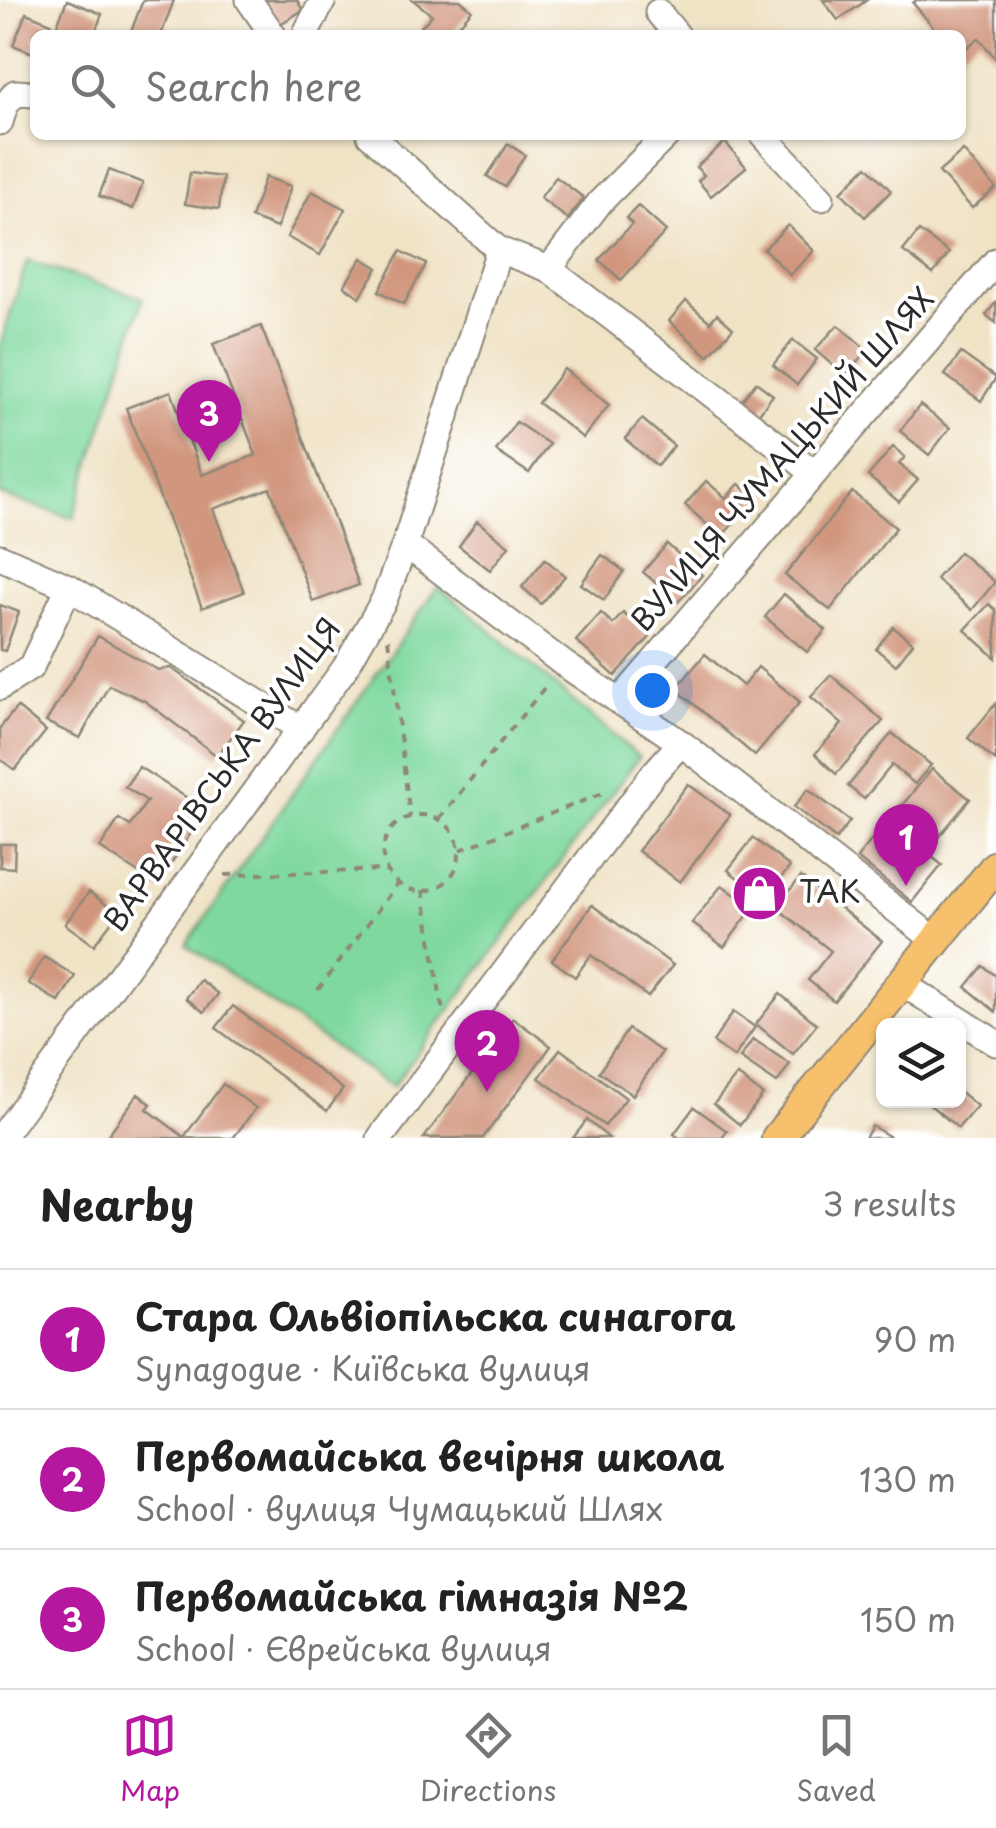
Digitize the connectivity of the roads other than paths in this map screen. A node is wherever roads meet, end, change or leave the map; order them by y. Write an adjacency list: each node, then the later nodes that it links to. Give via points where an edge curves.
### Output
1 (249, 0): 4 (street)
2 (323, 0): 5 (street)
3 (658, 12): 6 (street)
4 (270, 30)
5 (308, 30)
6 (673, 30)
7 (30, 94): 8 (street, via 15,93)
8 (0, 122)
9 (376, 140): 13 (street)
10 (662, 140): 15 (street, via 600,202)
11 (768, 140): 12 (street)
12 (821, 198)
13 (499, 250): 15 (street); 17 (street, ВАРВАРІВСЬКА ВУЛИЦЯ)
14 (996, 261): 16 (street, ВУЛИЦЯ ЧУМАЦЬКИЙ ШЛЯХ)
15 (549, 269): 16 (street)
16 (814, 472): 21 (street, ВУЛИЦЯ ЧУМАЦЬКИЙ ШЛЯХ)
17 (405, 544): 21 (street); 22 (street, ВАРВАРІВСЬКА ВУЛИЦЯ, via 384,600)
18 (0, 557): 19 (street)
19 (69, 587): 20 (street, via 31,666); 22 (street)
20 (0, 687)
21 (619, 702): 23 (street)
22 (301, 729): 28 (street, ВАРВАРІВСЬКА ВУЛИЦЯ)
23 (681, 744): 25 (street); 29 (street)
24 (996, 866): 25 (main road)
25 (935, 940): 26 (main road)
26 (902, 983): 27 (street); 30 (main road)
27 (996, 1043)
28 (1, 1138)
29 (380, 1138)
30 (777, 1138)

